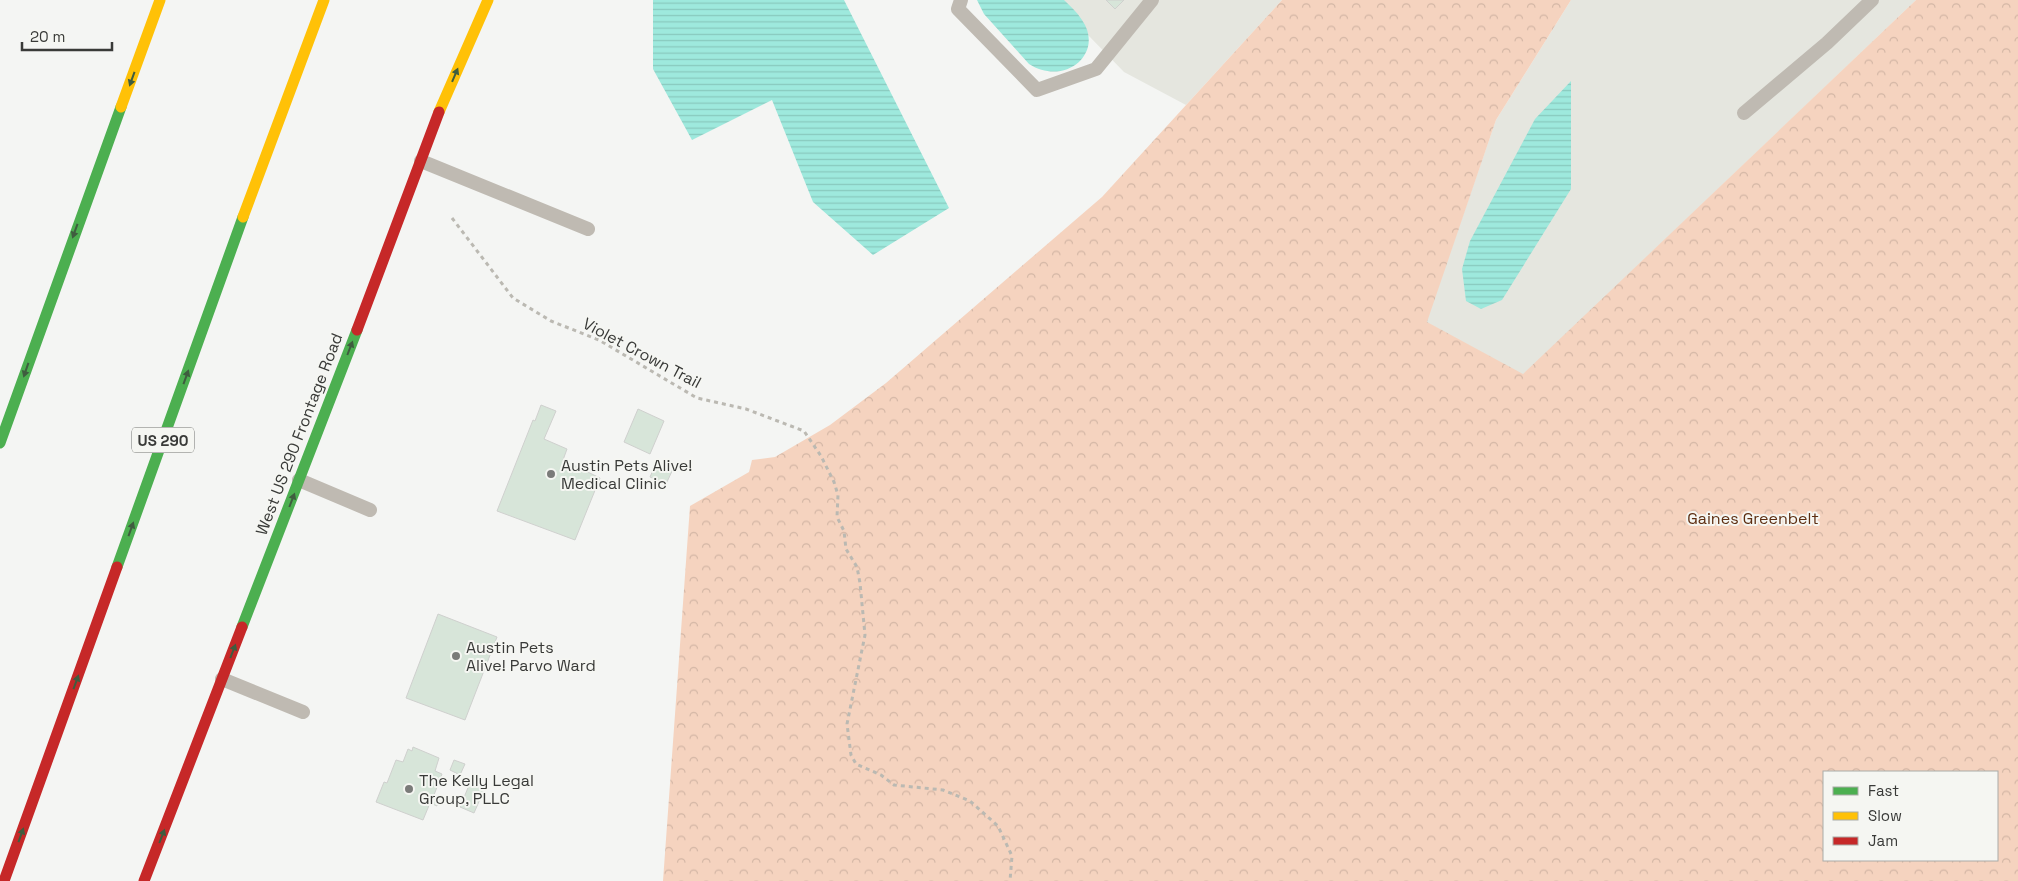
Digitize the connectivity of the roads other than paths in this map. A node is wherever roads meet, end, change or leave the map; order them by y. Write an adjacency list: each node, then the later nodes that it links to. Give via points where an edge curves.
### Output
1 (160, 0): 10 (main road, one-way to 10)
2 (324, 0): 17 (main road, US 290, one-way to 2)
3 (488, 0): 8 (main road, West US 290 Frontage Road, one-way to 3)
4 (960, 0): 5 (lane, via 958,9 1036,90 1096,69)
5 (1152, 0)
6 (1872, 0): 7 (lane)
7 (1744, 113)
8 (422, 160): 9 (lane); 13 (main road, West US 290 Frontage Road, one-way to 8)
9 (588, 229)
10 (54, 291): 11 (main road); 12 (main road, one-way to 12)
11 (18, 360)
12 (0, 443)
13 (299, 480): 14 (lane); 15 (main road, West US 290 Frontage Road, one-way to 13)
14 (370, 510)
15 (222, 679): 16 (lane); 18 (main road, West US 290 Frontage Road, one-way to 15)
16 (302, 712)
17 (4, 881)
18 (144, 881)

